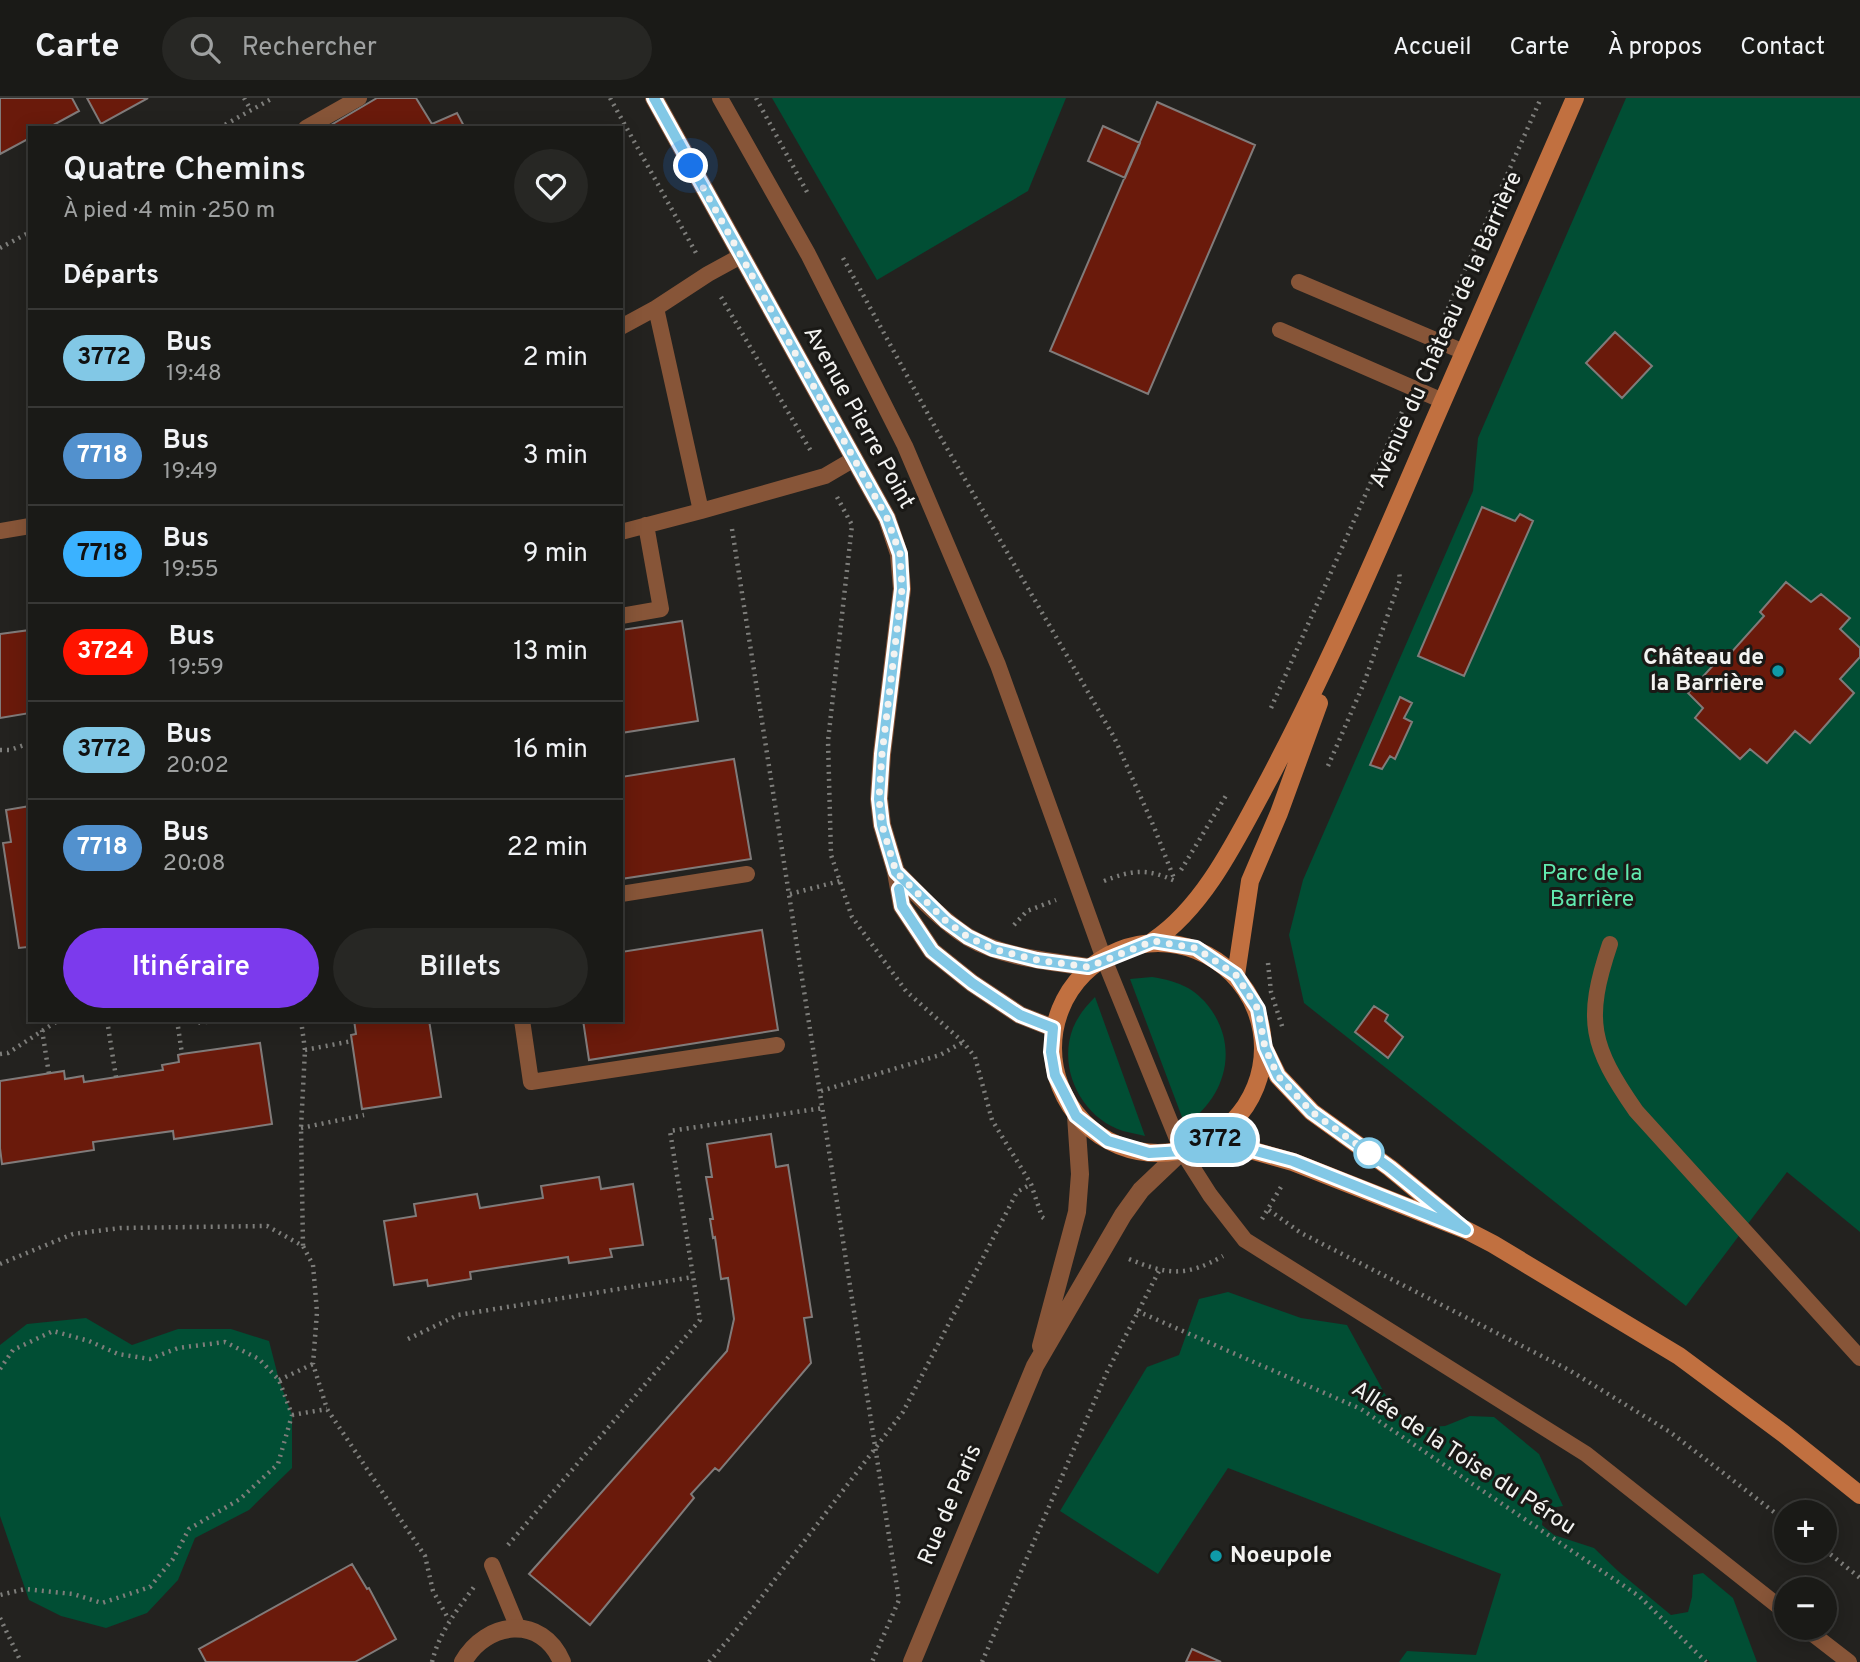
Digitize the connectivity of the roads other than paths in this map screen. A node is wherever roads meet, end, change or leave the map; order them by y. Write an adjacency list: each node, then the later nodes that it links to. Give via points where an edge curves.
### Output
1 (359, 98): 5 (lane)
2 (654, 98): 6 (street, Avenue Pierre Point)
3 (720, 98): 26 (lane, via 808,254 905,446 998,665)
4 (1575, 98): 11 (main road, Avenue du Château de la Barrière)
5 (310, 126)
6 (741, 256): 8 (lane); 13 (street, Avenue Pierre Point)
7 (1299, 282): 11 (lane)
8 (656, 308): 9 (lane); 14 (lane)
9 (623, 326)
10 (1280, 330): 12 (lane)
11 (1464, 352): 12 (main road, Avenue du Château de la Barrière)
12 (1443, 401): 19 (main road, Avenue du Château de la Barrière)
13 (853, 459): 14 (lane, via 825,476); 21 (street, Avenue Pierre Point, via 887,518 900,554 902,589 879,799)
14 (701, 512): 15 (lane)
15 (646, 525): 18 (lane); 20 (lane, via 661,609)
16 (28, 526): 17 (lane)
17 (0, 531)
18 (623, 531)
19 (1364, 582): 24 (main road, Avenue du Château de la Barrière, via 1302,716 1231,849 1172,928); 28 (main road, Avenue du Château de la Barrière, via 1250,881)
20 (623, 616)
21 (896, 872): 27 (street, Avenue Pierre Point, via 968,937 1004,952); 30 (street, Avenue Pierre Point, via 902,906 932,951 1020,1015)
22 (747, 874): 23 (lane)
23 (623, 894)
24 (1153, 941): 26 (main road); 28 (main road, via 1196,948)
25 (1610, 944): 37 (lane, via 1598,979 1595,1012 1597,1043 1610,1073 1644,1121)
26 (1104, 959): 27 (main road); 35 (lane)
27 (1088, 967): 30 (main road, via 1064,997)
28 (1236, 975): 32 (main road, via 1258,1009)
29 (522, 1022): 31 (lane, via 531,1082)
30 (1053, 1028): 33 (main road, via 1055,1075)
31 (777, 1045)
32 (1265, 1048): 34 (main road, via 1250,1101 1235,1121); 36 (main road, via 1278,1076 1312,1112)
33 (1076, 1116): 35 (main road, via 1108,1141 1149,1153); 38 (street, Rue de Paris, via 1077,1212)
34 (1211, 1139): 35 (main road); 36 (main road, via 1293,1161)
35 (1182, 1151): 38 (street, Rue de Paris, via 1141,1190 1123,1215); 41 (lane, via 1245,1240 1586,1454)
36 (1466, 1230): 39 (main road, via 1679,1356)
37 (1860, 1358)
38 (1035, 1366): 46 (street, Rue de Paris)
39 (1860, 1495)
40 (492, 1565): 42 (lane)
41 (1774, 1603)
42 (518, 1629): 44 (street, via 485,1636); 45 (street, via 548,1642)
43 (1821, 1640): 47 (lane)
44 (463, 1662)
45 (562, 1662)
46 (912, 1662)
47 (1849, 1662)

